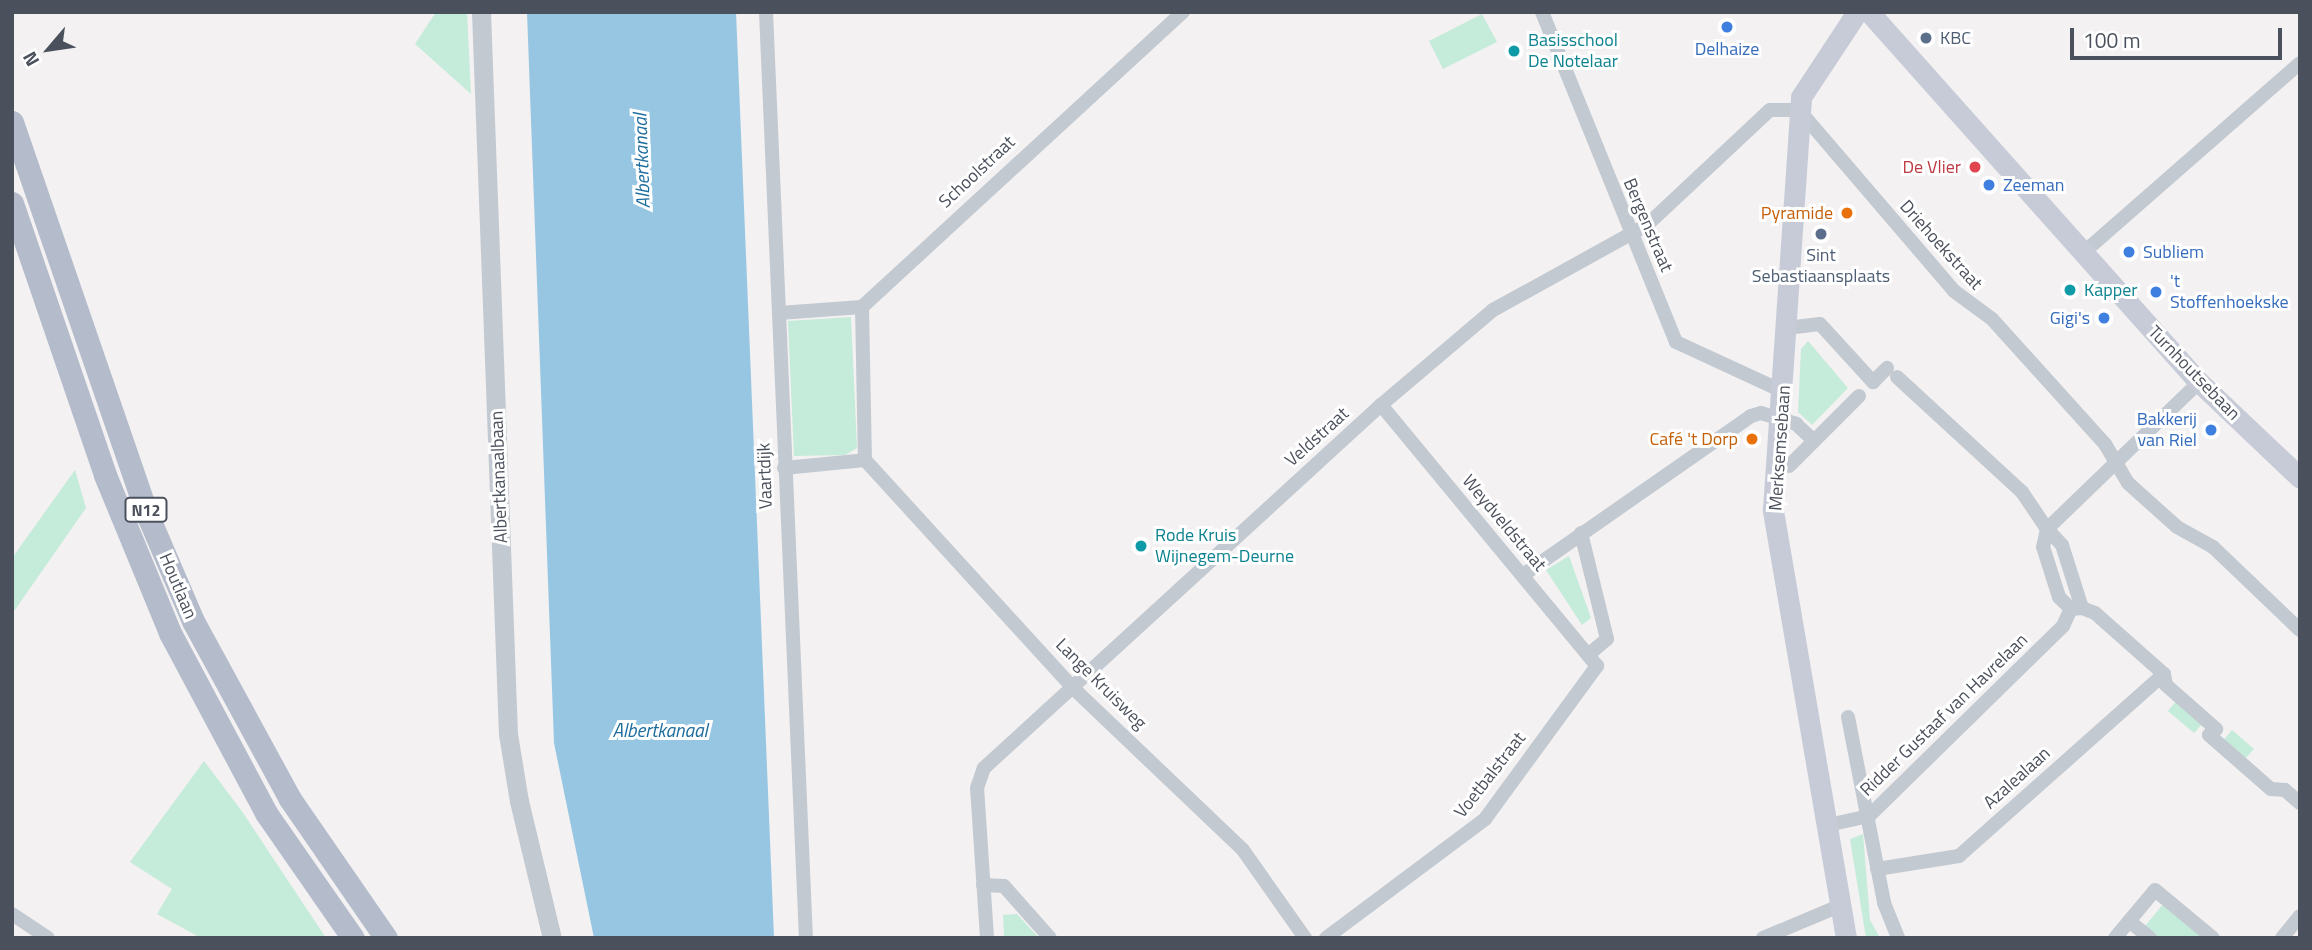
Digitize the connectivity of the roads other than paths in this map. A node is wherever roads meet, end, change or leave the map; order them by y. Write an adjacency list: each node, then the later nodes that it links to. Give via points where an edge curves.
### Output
1 (481, 12): 48 (street, Albertkanaalbaan, via 508,734)
2 (766, 12): 14 (street, Vaartdijk)
3 (1183, 12): 13 (street, Schoolstraat)
4 (1542, 12): 11 (street, Bergenstraat)
5 (1857, 12): 8 (main road, Merksemsebaan, via 1803,87)
6 (1869, 12): 12 (main road, Turnhoutsebaan)
7 (2300, 63): 12 (street)
8 (1799, 110): 11 (street, Veldstraat, via 1770,110); 15 (main road, Merksemsebaan); 23 (street, Driehoekstraat, via 1954,291 2005,333 2105,444)
9 (12, 122): 47 (main road, Houtlaan / N12, via 148,516 193,621 290,799)
10 (12, 203): 46 (main road, Houtlaan / N12, via 105,475 170,633 266,813)
11 (1632, 235): 17 (street, Bergenstraat, via 1676,342); 19 (street, Veldstraat, via 1493,310)
12 (2083, 253): 16 (main road, Turnhoutsebaan)
13 (862, 307): 14 (street); 22 (street)
14 (779, 313): 25 (street, Vaartdijk)
15 (1787, 328): 17 (main road, Merksemsebaan); 27 (street, via 1820,324 1872,382 1892,373 2022,492)
16 (2199, 382): 23 (street); 26 (main road, Turnhoutsebaan)
17 (1784, 392): 20 (main road, Merksemsebaan)
18 (1859, 396): 21 (street)
19 (1381, 405): 29 (street, Weydveldstraat); 34 (street, Veldstraat)
20 (1780, 420): 21 (street, via 1796,424); 28 (street, via 1761,413 1751,416); 38 (main road, Merksemsebaan, via 1773,509)
21 (1814, 441): 24 (street)
22 (866, 460): 25 (street); 34 (street, Lange Kruisweg)
23 (2115, 462): 27 (street); 31 (street, Driehoekstraat, via 2128,483 2177,527 2213,547)
24 (1789, 466)
25 (784, 468): 49 (street, Vaartdijk)
26 (2300, 478)
27 (2047, 529): 30 (street, via 2043,547 2059,597)
28 (1581, 533): 29 (street); 32 (street, Voetbalstraat, via 1607,639)
29 (1523, 575): 32 (street, Weydveldstraat)
30 (2076, 609): 33 (street, via 2095,613); 37 (street, Ridder Gustaaf van Havrelaan)
31 (2300, 630)
32 (1592, 661): 53 (street, Voetbalstraat, via 1485,819)
33 (2164, 674): 36 (street, via 2166,685 2216,729 2209,735 2272,789 2286,790); 39 (street, Azalealaan, via 1959,856)
34 (1072, 687): 40 (street, Veldstraat, via 984,768 978,788); 52 (street, Lange Kruisweg, via 1243,850)
35 (1848, 717): 37 (street)
36 (2300, 803)
37 (1869, 816): 38 (street, Ridder Gustaaf van Havrelaan); 39 (street)
38 (1828, 825): 41 (main road, Merksemsebaan)
39 (1877, 869): 56 (street)
40 (983, 885): 50 (street, Veldstraat); 51 (street, via 1004,886)
41 (1842, 905): 54 (street); 55 (main road, Merksemsebaan)
42 (12, 914): 45 (street)
43 (2300, 916): 60 (street)
44 (2129, 921): 57 (street); 58 (street); 59 (street, via 2155,890)
45 (48, 938)
46 (352, 938)
47 (386, 938)
48 (552, 938)
49 (806, 938)
50 (987, 938)
51 (1050, 938)
52 (1305, 938)
53 (1326, 938)
54 (1763, 938)
55 (1846, 938)
56 (1898, 938)
57 (2115, 938)
58 (2150, 938)
59 (2213, 938)
60 (2282, 938)

